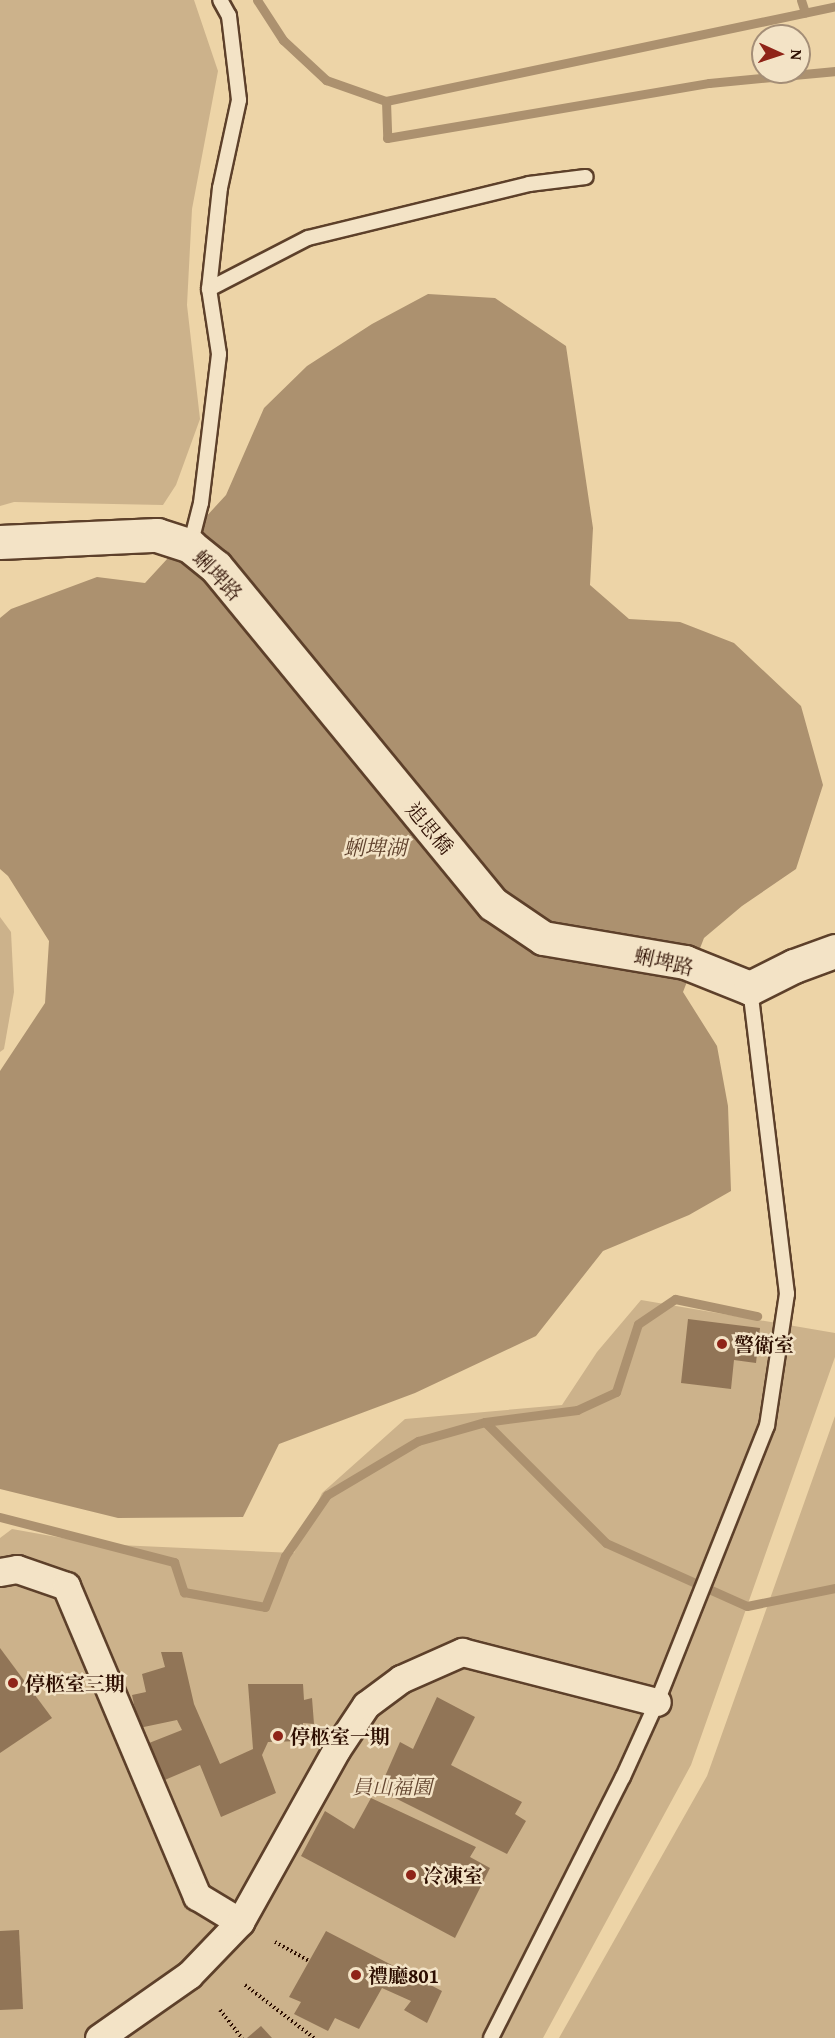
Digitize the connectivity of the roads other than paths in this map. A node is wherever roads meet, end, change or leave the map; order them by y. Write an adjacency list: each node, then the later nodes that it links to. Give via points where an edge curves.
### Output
1 (220, 0): 3 (lane, via 229,16 239,100 220,188)
2 (586, 177): 3 (lane, via 530,184 308,238)
3 (209, 289): 5 (lane, via 219,354 201,503)
4 (0, 542): 5 (street, 蜊埤路, via 157,535)
5 (190, 546): 6 (street, 蜊埤路, via 216,567)
6 (367, 751): 7 (street, 追思橋)
7 (493, 904): 9 (street, 蜊埤路, via 543,938 685,962)
8 (835, 951): 9 (street)
9 (750, 988): 11 (lane, via 787,1294 768,1426)
10 (0, 1572): 12 (street, via 17,1569 66,1586 197,1896)
11 (657, 1702): 12 (street, via 462,1652 401,1679 366,1705 336,1750); 14 (lane)
12 (240, 1922): 13 (street, via 189,1975)
13 (99, 2038)
14 (492, 2038)

